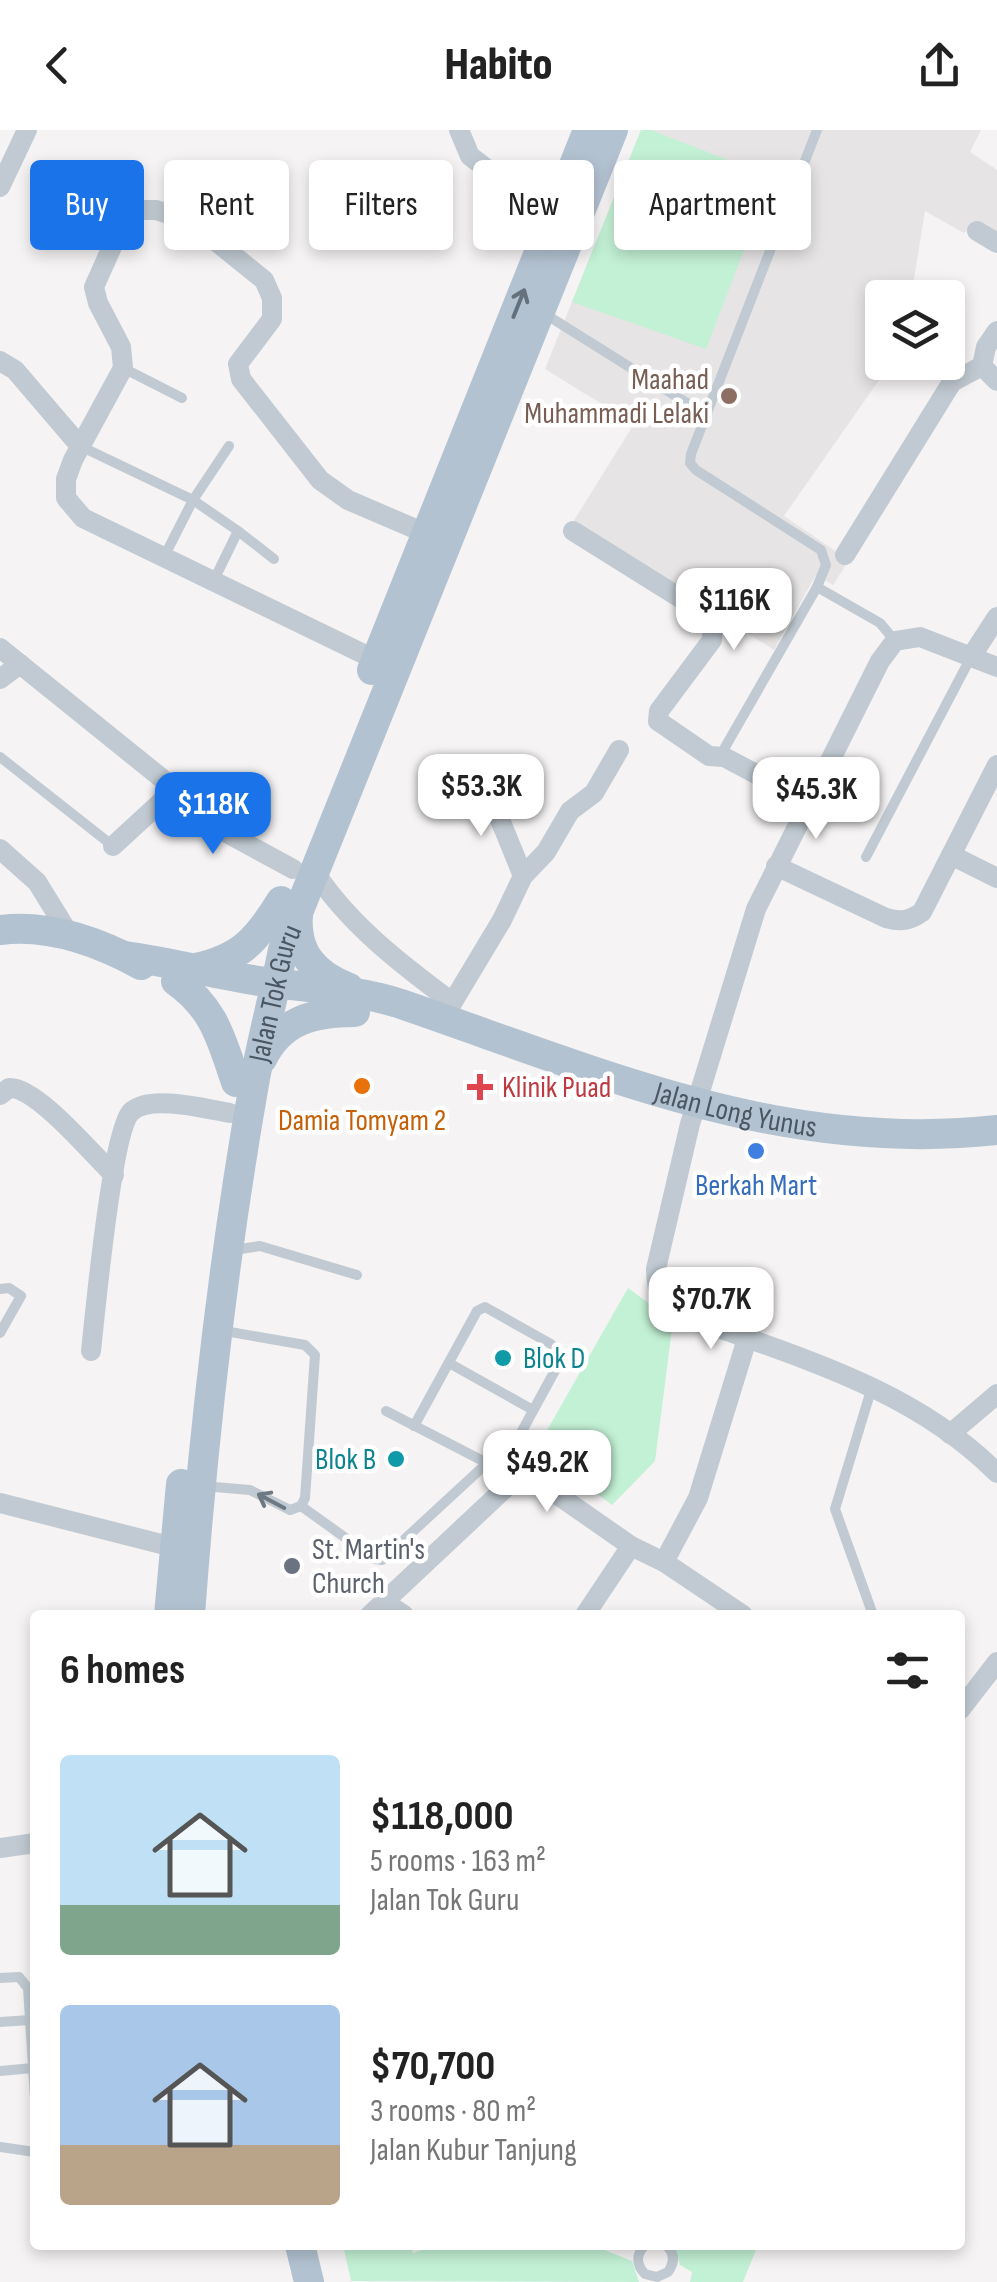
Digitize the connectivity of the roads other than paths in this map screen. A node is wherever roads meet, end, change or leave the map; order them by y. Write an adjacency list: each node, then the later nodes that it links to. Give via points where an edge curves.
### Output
1 (0, 130): 6 (street)
2 (459, 130): 7 (street)
3 (588, 130): 8 (main road, Jalan Tok Guru)
4 (613, 130): 13 (main road, Jalan Tok Guru)
5 (817, 130): 19 (lane)
6 (23, 138): 9 (street)
7 (475, 160)
8 (576, 160)
9 (0, 188)
10 (977, 231): 11 (street)
11 (997, 243)
12 (540, 250): 25 (main road, Jalan Tok Guru, one-way to 12)
13 (540, 311): 19 (lane); 51 (main road, Jalan Tok Guru)
14 (997, 331): 17 (street, via 986,348)
15 (0, 361): 20 (street)
16 (123, 368): 18 (lane); 20 (street); 25 (street, via 121,347 94,288 124,220 138,210 156,210 198,226 264,280 272,318 238,364 241,378 296,452 348,500)
17 (990, 373): 26 (street, via 952,382)
18 (182, 398)
19 (706, 415): 30 (lane, via 690,454 692,467 821,550 826,565)
20 (80, 446): 22 (lane); 27 (street, via 66,498 82,518)
21 (228, 446): 22 (lane)
22 (193, 500): 23 (lane); 27 (lane)
23 (238, 530): 28 (lane); 29 (lane)
24 (573, 531): 41 (street, via 709,619 712,640 657,718)
25 (426, 533): 35 (main road, Jalan Tok Guru)
26 (845, 555)
27 (164, 558): 29 (street)
28 (274, 559)
29 (213, 582): 35 (street)
30 (817, 587): 32 (lane, via 880,623); 41 (lane)
31 (997, 616): 34 (street)
32 (896, 641): 34 (street, via 920,637); 45 (street)
33 (0, 648): 36 (street)
34 (970, 657): 37 (street); 49 (lane)
35 (376, 660): 51 (main road, Jalan Tok Guru)
36 (20, 664): 38 (street); 44 (street)
37 (997, 668)
38 (0, 678)
39 (619, 750): 52 (street, via 594,793 570,810)
40 (0, 757): 46 (lane)
41 (719, 757): 45 (street)
42 (997, 764): 48 (street)
43 (485, 783): 52 (street)
44 (175, 789): 46 (street); 51 (street, via 201,820)
45 (808, 802): 50 (street)
46 (113, 846)
47 (0, 849): 56 (street, via 37,882)
48 (951, 855): 50 (street, via 922,912 899,922); 53 (street)
49 (866, 858)
50 (776, 866): 63 (street, via 756,909)
51 (303, 869): 54 (main road, Jalan Tok Guru); 60 (street, via 412,972)
52 (523, 876): 60 (street)
53 (997, 878)
54 (290, 903): 57 (main road, via 242,950); 58 (main road, Jalan Tok Guru, via 262,952); 59 (main road, via 310,965)
55 (0, 930): 56 (main road, Jalan Long Yunus)
56 (71, 937): 57 (main road, Jalan Long Yunus)
57 (184, 975): 58 (main road, Jalan Long Yunus); 61 (main road)
58 (264, 991): 59 (main road, Jalan Long Yunus); 61 (main road, Jalan Tok Guru)
59 (362, 1004): 60 (main road, Jalan Long Yunus); 61 (main road, via 288,1026)
60 (441, 1012): 63 (main road, Jalan Long Yunus)
61 (245, 1082): 64 (main road, Jalan Tok Guru); 67 (main road, Jalan Tok Guru)
62 (0, 1095): 66 (street, via 21,1089 41,1103)
63 (696, 1104): 65 (main road, Jalan Long Yunus, via 857,1134); 72 (street, via 656,1288 680,1314)
64 (230, 1112): 66 (street, via 150,1103 132,1112); 88 (main road, Jalan Tok Guru)
65 (997, 1130)
66 (114, 1175): 73 (street)
67 (228, 1252): 68 (lane, via 260,1246); 70 (main road, Jalan Tok Guru)
68 (357, 1274)
69 (0, 1288): 71 (lane, via 21,1296)
70 (218, 1330): 84 (main road, Jalan Tok Guru); 86 (lane, via 305,1346 315,1354)
71 (0, 1333)
72 (747, 1340): 75 (street); 89 (street, via 698,1498)
73 (91, 1350)
74 (448, 1363): 77 (lane); 77 (lane, via 477,1311 489,1308 558,1354); 79 (lane)
75 (872, 1386): 80 (street); 95 (lane, via 834,1509)
76 (997, 1394): 80 (street)
77 (533, 1410): 83 (lane, via 522,1439)
78 (386, 1412): 79 (lane)
79 (414, 1426): 81 (lane)
80 (950, 1434): 82 (street)
81 (486, 1465): 83 (lane); 86 (lane, via 382,1560)
82 (997, 1473)
83 (522, 1476): 87 (street); 92 (street)
84 (200, 1486): 86 (lane, one-way to 84, via 290,1510 250,1490); 91 (main road, Jalan Tok Guru)
85 (0, 1503): 88 (street)
86 (301, 1506)
87 (631, 1546): 89 (street); 93 (street)
88 (173, 1547): 90 (main road, Jalan Tok Guru)
89 (664, 1562): 94 (street)
90 (169, 1610)
91 (190, 1610)
92 (388, 1610)
93 (588, 1610)
94 (736, 1610)
95 (872, 1610)
96 (997, 1662): 97 (street)
97 (965, 1704)
98 (30, 1844): 99 (street)
99 (0, 1848)
100 (0, 1978): 101 (lane, via 23,1980)
101 (30, 1997)
102 (30, 2020): 103 (lane)
103 (0, 2022)
104 (30, 2068): 105 (lane)
105 (0, 2071)
106 (0, 2147): 107 (lane)
107 (30, 2151)
108 (301, 2250): 112 (main road)
109 (323, 2250): 113 (main road)
110 (642, 2250): 111 (lane, via 638,2264 645,2274 663,2276 673,2262)
111 (670, 2250)
112 (309, 2282)
113 (330, 2282)

